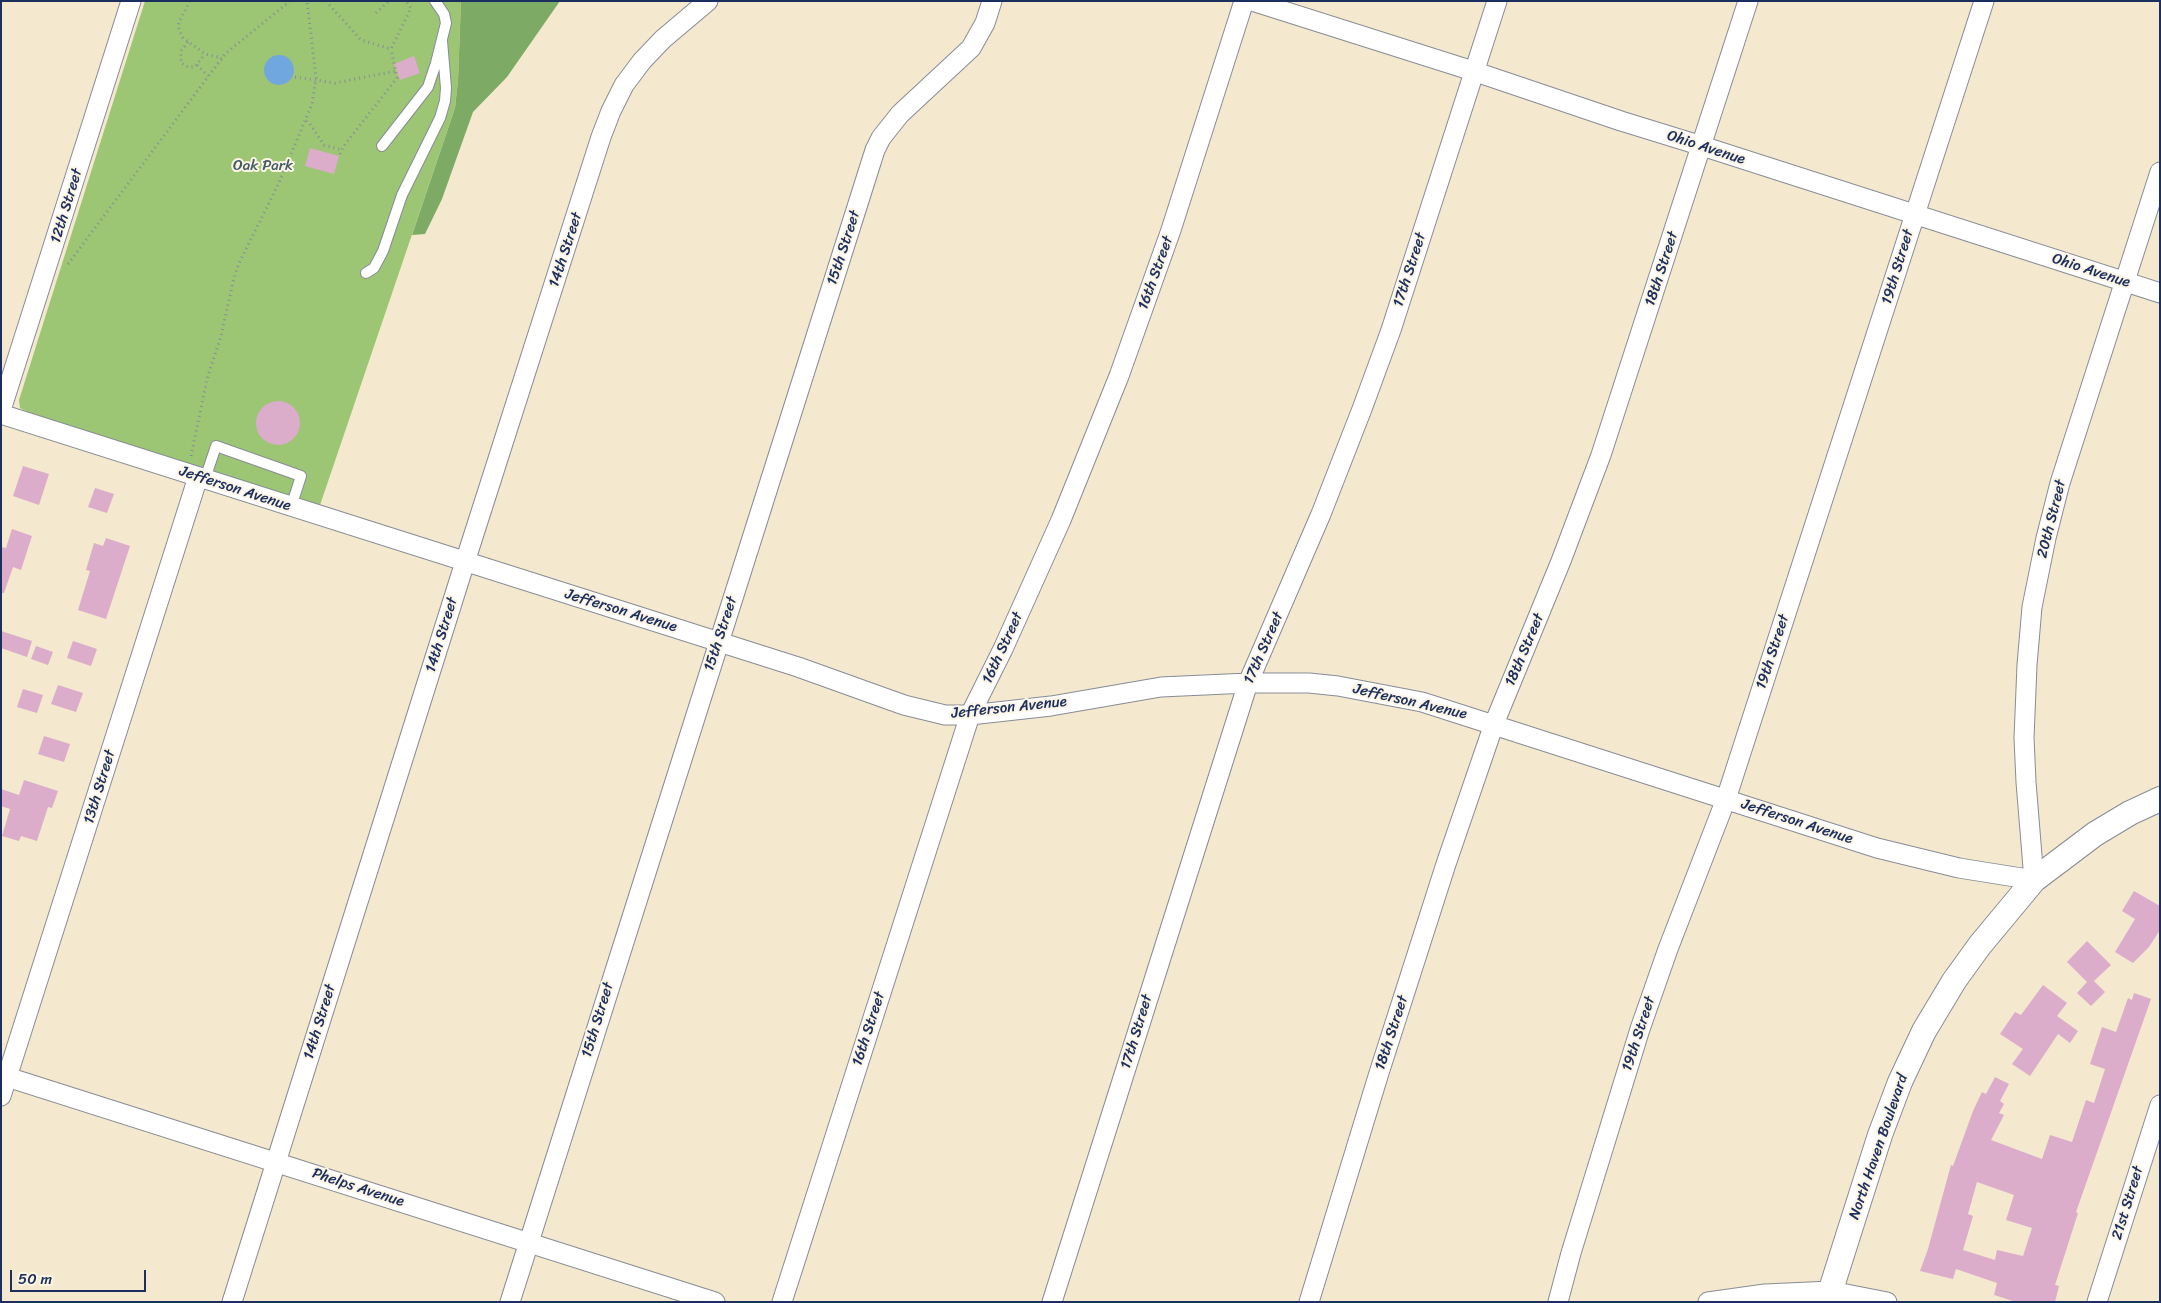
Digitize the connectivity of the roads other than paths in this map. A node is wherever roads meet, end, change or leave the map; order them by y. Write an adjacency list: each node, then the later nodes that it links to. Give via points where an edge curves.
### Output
1 (131, 1): 19 (street, 12th Street)
2 (435, 1): 10 (lane, via 446,23)
3 (708, 1): 22 (street, 14th Street, via 642,61 611,110)
4 (992, 1): 23 (street, 15th Street, via 985,23 971,48 900,114 875,150)
5 (1244, 1): 25 (street, 16th Street, via 1171,230 1119,376 1061,520)
6 (1252, 1): 11 (street, Ohio Avenue)
7 (1497, 1): 11 (street, 17th Street)
8 (1748, 1): 13 (street, 18th Street)
9 (1984, 1): 15 (street, 19th Street)
10 (442, 41): 12 (lane, via 428,87); 16 (lane, via 446,88 440,118 402,195 383,252 374,268)
11 (1474, 71): 13 (street, Ohio Avenue); 24 (street, 17th Street, via 1391,330 1362,409 1322,514)
12 (382, 146)
13 (1702, 146): 15 (street, Ohio Avenue); 26 (street, 18th Street, via 1601,455)
14 (2160, 172): 17 (street, 20th Street)
15 (1914, 214): 17 (street, Ohio Avenue); 27 (street, 19th Street)
16 (366, 273)
17 (2124, 282): 18 (street, Ohio Avenue); 29 (street, 20th Street, via 2060,483 2032,607 2024,738)
18 (2160, 293)
19 (1, 412): 20 (street, Jefferson Avenue)
20 (196, 476): 21 (street, Jefferson Avenue); 21 (lane, via 216,446 302,476); 30 (street, 13th Street)
21 (292, 507): 22 (street, Jefferson Avenue)
22 (464, 562): 23 (street, Jefferson Avenue); 33 (street, 14th Street)
23 (719, 642): 25 (street, Jefferson Avenue, via 904,705 945,715); 34 (street, 15th Street)
24 (1248, 683): 25 (street, Jefferson Avenue, via 1161,687 1051,706); 26 (street, Jefferson Avenue, via 1309,683 1380,693); 40 (street, 17th Street)
25 (970, 715): 39 (street, 16th Street)
26 (1494, 724): 27 (street, Jefferson Avenue); 41 (street, 18th Street, via 1446,864)
27 (1726, 799): 29 (street, Jefferson Avenue, via 1877,848 1960,868); 42 (street, 19th Street, via 1640,1029)
28 (2160, 799): 29 (street, North Haven Boulevard, via 2094,834)
29 (2034, 880): 35 (street, North Haven Boulevard, via 1980,945 1924,1031 1880,1135)
30 (4, 1076): 31 (street, 13th Street); 33 (street, Phelps Avenue)
31 (1, 1096)
32 (2160, 1105): 45 (street, 21st Street)
33 (276, 1162): 34 (street, Phelps Avenue); 36 (street, 14th Street)
34 (529, 1242): 37 (street, 15th Street); 38 (street, Phelps Avenue)
35 (1829, 1296): 43 (street, via 1765,1294); 44 (street)
36 (232, 1302)
37 (510, 1302)
38 (715, 1302)
39 (782, 1302)
40 (1052, 1302)
41 (1309, 1302)
42 (1558, 1302)
43 (1708, 1302)
44 (1888, 1302)
45 (2097, 1302)

